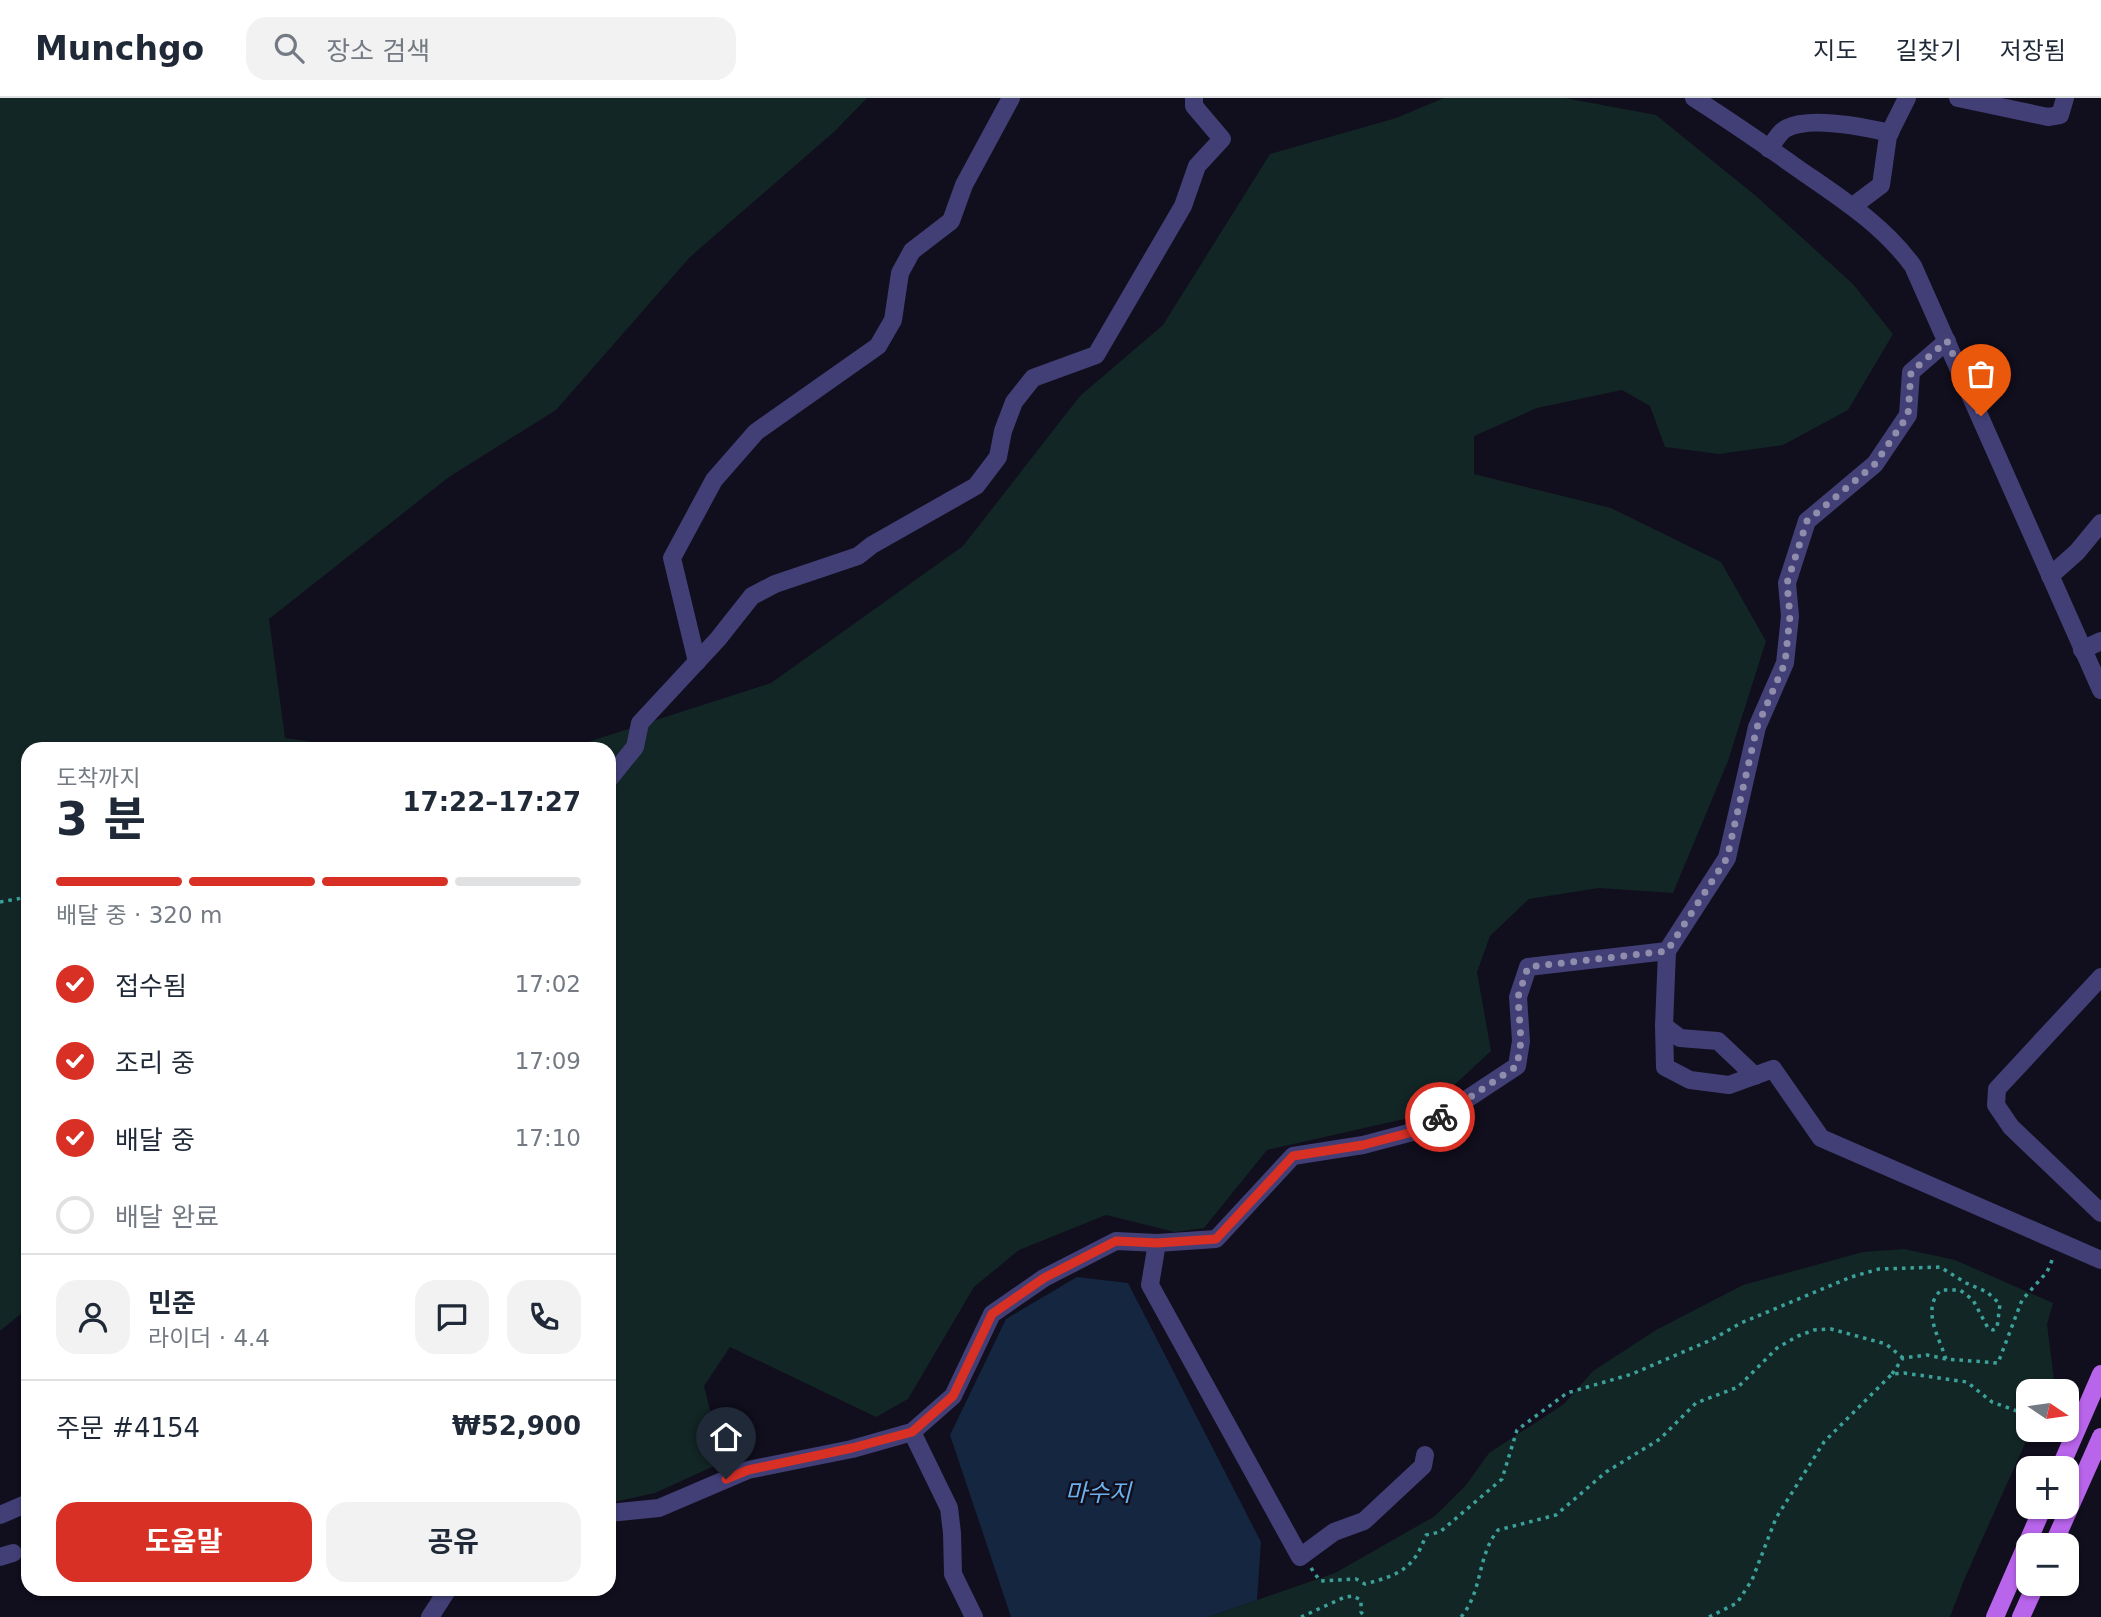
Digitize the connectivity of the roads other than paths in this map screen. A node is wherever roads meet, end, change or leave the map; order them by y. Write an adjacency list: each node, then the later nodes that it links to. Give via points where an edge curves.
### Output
1 (1011, 98): 15 (street, via 964,185 951,220 912,251 900,273 893,320 878,346 756,432 714,480 672,558)
2 (1194, 98): 15 (street, via 1194,106 1222,139 1197,166 1183,206 1096,355 1033,379 1014,402 998,457 976,486 858,556 752,596)
3 (1694, 98): 8 (street)
4 (1907, 98): 7 (street)
5 (1958, 98): 6 (street, via 2048,117 2060,115)
6 (2065, 98)
7 (1890, 133): 8 (street, via 1852,125 1792,126 1784,128); 9 (street, via 1881,185)
8 (1769, 149): 9 (street)
9 (1853, 206): 10 (street, via 1897,244 1913,267)
10 (1947, 341): 12 (street); 18 (street, via 1911,372 1908,415 1875,464 1807,521 1787,583 1790,616 1785,663 1757,727 1727,858)
11 (2101, 523): 12 (street)
12 (2049, 576): 14 (street)
13 (2101, 642): 14 (street)
14 (2082, 650): 16 (street)
15 (697, 662): 17 (street, via 640,723 635,747)
16 (2101, 690)
17 (616, 770)
18 (1667, 951): 20 (street); 23 (street, via 1528,967 1518,997 1521,1041 1517,1066 1420,1130 1293,1156 1216,1239)
19 (2101, 977): 22 (street, via 1997,1090 1996,1105 2011,1127)
20 (1664, 1026): 21 (street, via 1679,1038 1718,1041); 21 (street, via 1665,1068 1690,1080 1729,1085)
21 (1755, 1076): 24 (street, via 1773,1069 1821,1138)
22 (2101, 1213)
23 (1157, 1243): 26 (street, via 1116,1241 1044,1278 992,1314 953,1396); 28 (street, via 1150,1285 1300,1557 1334,1532 1364,1521 1423,1466)
24 (2101, 1260)
25 (2101, 1374): 29 (main road)
26 (912, 1432): 31 (street, via 748,1470 659,1508); 38 (street, via 949,1508 953,1574)
27 (2101, 1437): 34 (main road)
28 (1425, 1455)
29 (2065, 1456)
30 (21, 1506): 32 (street)
31 (616, 1512)
32 (0, 1515)
33 (2038, 1519): 39 (main road)
34 (2058, 1533)
35 (443, 1596): 37 (street)
36 (2031, 1596): 40 (main road)
37 (429, 1617)
38 (974, 1617)
39 (1995, 1617)
40 (2021, 1617)

